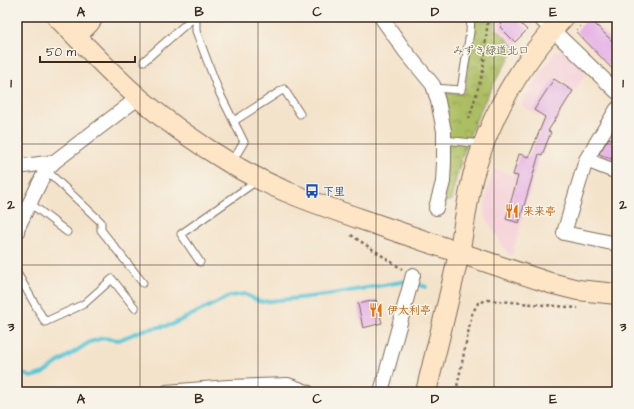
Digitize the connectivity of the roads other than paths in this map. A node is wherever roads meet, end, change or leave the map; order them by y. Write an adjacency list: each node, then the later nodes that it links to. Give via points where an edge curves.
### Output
1 (57, 17): 7 (street)
2 (92, 17): 7 (street)
3 (195, 17): 8 (lane); 14 (lane, via 196,31 219,92)
4 (381, 17): 9 (street)
5 (471, 17): 9 (lane, via 461,90)
6 (552, 21): 10 (street); 16 (street, via 511,85)
7 (76, 36): 11 (street)
8 (144, 61)
9 (434, 88): 15 (street)
10 (617, 92)
11 (138, 98): 18 (street, via 180,131); 19 (street)
12 (617, 109): 17 (street)
13 (300, 114): 14 (lane, via 284,89)
14 (234, 121): 18 (lane, via 244,142)
15 (444, 140): 16 (lane); 24 (street, via 443,182)
16 (483, 144): 28 (street, via 469,193)
17 (586, 160): 21 (street); 27 (street, via 564,233)
18 (231, 164): 22 (street)
19 (50, 166): 20 (street); 23 (street); 32 (lane, via 101,222 101,230)
20 (17, 167)
21 (617, 172)
22 (260, 179): 28 (street, via 301,198); 29 (lane, via 181,234)
23 (30, 203): 25 (street); 26 (lane)
24 (436, 208)
25 (17, 232)
26 (67, 232)
27 (617, 244)
28 (459, 252): 33 (street, via 563,287); 38 (street)
29 (200, 262)
30 (17, 273): 34 (lane, via 45,322 84,304 112,279)
31 (413, 275): 37 (street)
32 (143, 283)
33 (617, 294)
34 (135, 308)
35 (167, 392): 36 (street, via 288,385)
36 (307, 392)
37 (381, 392)
38 (426, 392)

